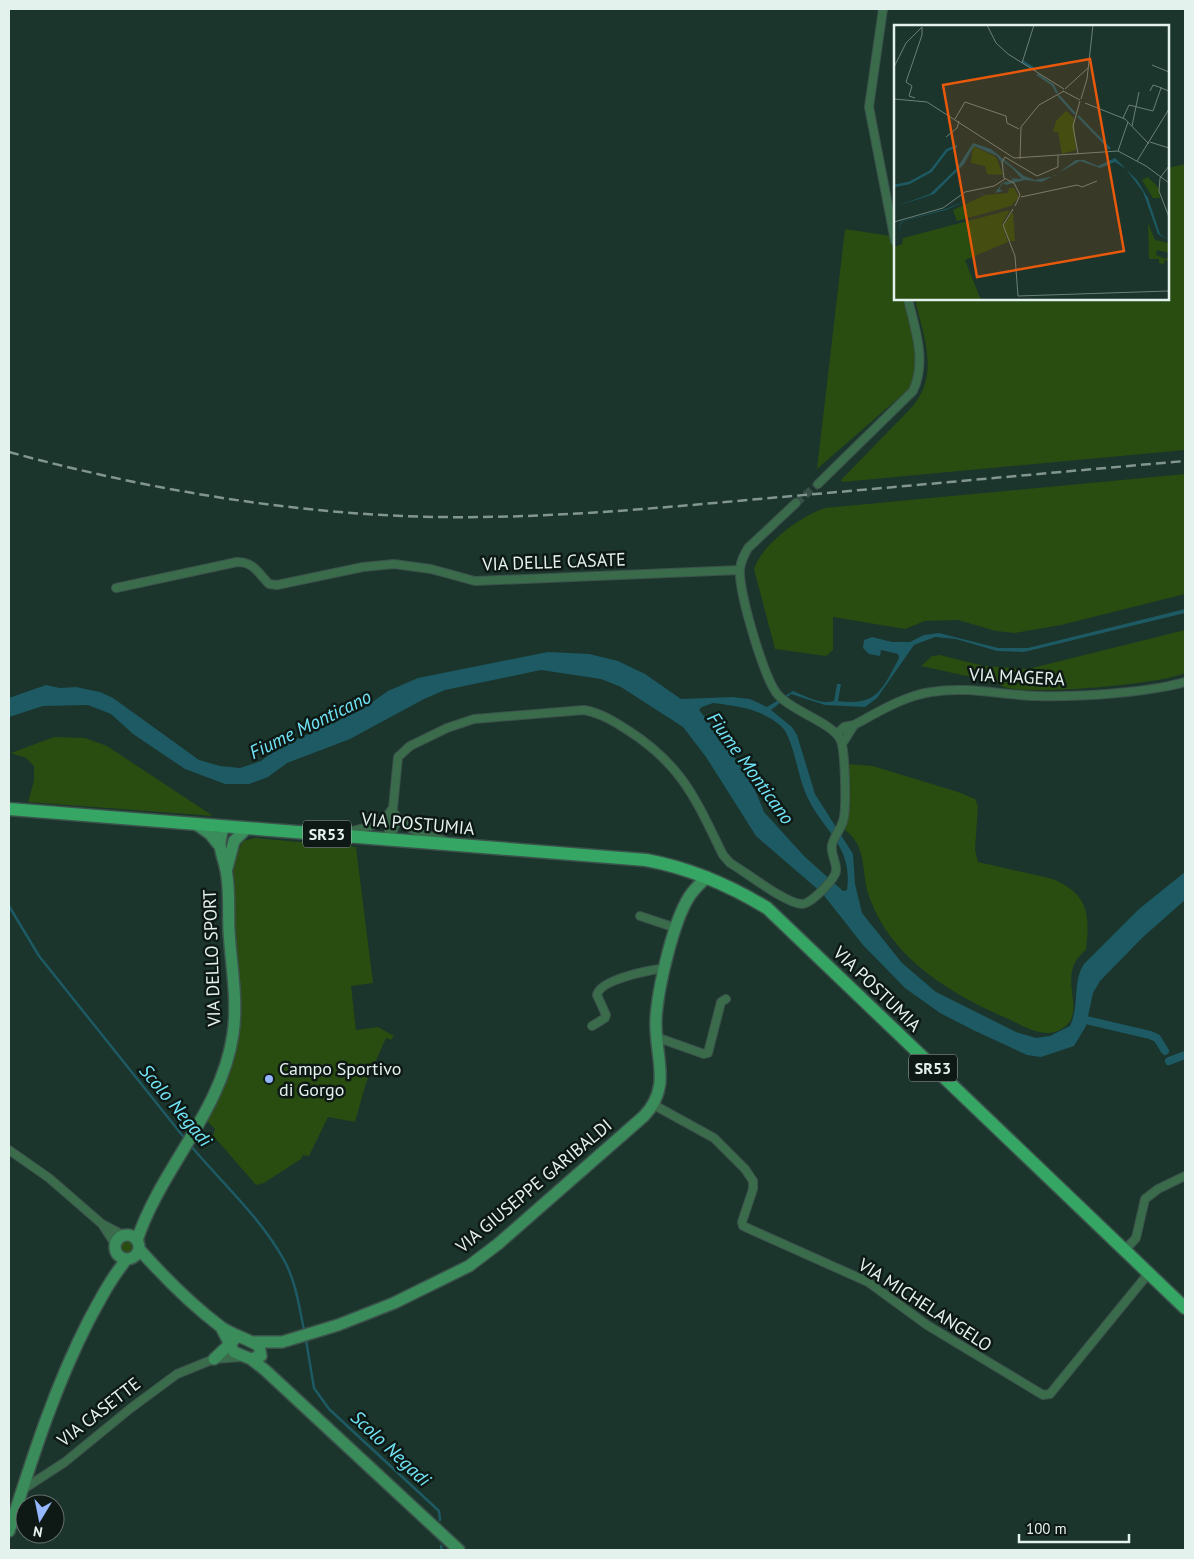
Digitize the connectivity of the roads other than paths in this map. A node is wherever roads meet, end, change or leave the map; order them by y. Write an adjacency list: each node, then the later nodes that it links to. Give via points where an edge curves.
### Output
1 (883, 9): 2 (street, via 870,107)
2 (894, 236)
3 (908, 300): 4 (street, via 920,356 918,379 913,391)
4 (818, 484)
5 (796, 503): 6 (street, via 748,548 742,557)
6 (740, 570): 7 (street, VIA DELLE CASATE, via 475,581 432,569 394,564 363,567 277,585 270,584 253,565 237,562); 10 (street, via 766,675 778,695)
7 (116, 588)
8 (1185, 682): 9 (street, VIA MAGERA, via 1070,696 957,689 931,692 906,699)
9 (854, 725): 11 (street, VIA MAGERA); 13 (street)
10 (826, 727): 11 (street, VIA MAGERA); 12 (street)
11 (844, 727): 12 (street)
12 (837, 734): 13 (street)
13 (842, 744): 15 (street, via 846,805 844,820 833,843 836,870 812,900 803,904 791,901 730,863 689,787 674,767 642,740 592,712 575,710 474,719 430,735 404,749 398,757)
14 (9, 809): 16 (main road, VIA POSTUMIA / SR53)
15 (392, 816): 19 (street, via 366,830); 20 (street); 22 (street, via 417,834)
16 (196, 824): 17 (main road, VIA POSTUMIA / SR53); 21 (street)
17 (225, 827): 18 (main road, VIA POSTUMIA / SR53); 21 (street); 23 (street)
18 (247, 828): 19 (main road, VIA POSTUMIA / SR53); 23 (street, via 234,841)
19 (340, 835): 20 (main road, VIA POSTUMIA / SR53)
20 (390, 839): 22 (main road, VIA POSTUMIA / SR53)
21 (218, 844): 24 (street, VIA DELLO SPORT)
22 (454, 844): 25 (main road, VIA POSTUMIA / SR53, via 646,860)
23 (230, 852): 24 (street)
24 (226, 870): 35 (street, VIA DELLO SPORT, via 233,1032 222,1076 210,1103)
25 (699, 874): 27 (street); 36 (main road, VIA POSTUMIA / SR53, via 734,888 767,908)
26 (640, 916): 27 (street)
27 (676, 928): 28 (street)
28 (665, 968): 30 (street, via 635,974 603,987 598,995 606,1015); 31 (street, via 656,1016)
29 (726, 999): 31 (street, via 721,1002 708,1053)
30 (592, 1026)
31 (656, 1037): 32 (street, via 661,1086)
32 (654, 1105): 37 (street, VIA MICHELANGELO, via 714,1138 745,1169 753,1181 742,1222 748,1230 868,1282 927,1325 1043,1395 1050,1394); 41 (street, VIA GIUSEPPE GARIBALDI, via 498,1244 468,1266 394,1302 315,1333)
33 (9, 1150): 35 (street, via 49,1178)
34 (1185, 1176): 36 (street, via 1145,1198 1136,1238)
35 (127, 1247): 39 (street); 44 (street, VIA DELLO SPORT, via 72,1353 51,1403)
36 (1124, 1251): 37 (main road, VIA POSTUMIA / SR53)
37 (1148, 1274): 38 (main road, SR53)
38 (1185, 1308)
39 (234, 1340): 40 (street); 42 (street, via 234,1352); 43 (street)
40 (253, 1342): 41 (street); 42 (street, via 259,1346)
41 (282, 1342): 42 (street)
42 (254, 1356): 43 (street, VIA CASETTE); 46 (street, via 265,1370)
43 (214, 1359): 44 (street, VIA CASETTE, via 177,1374 65,1462)
44 (22, 1490): 45 (street)
45 (9, 1531)
46 (459, 1550)

